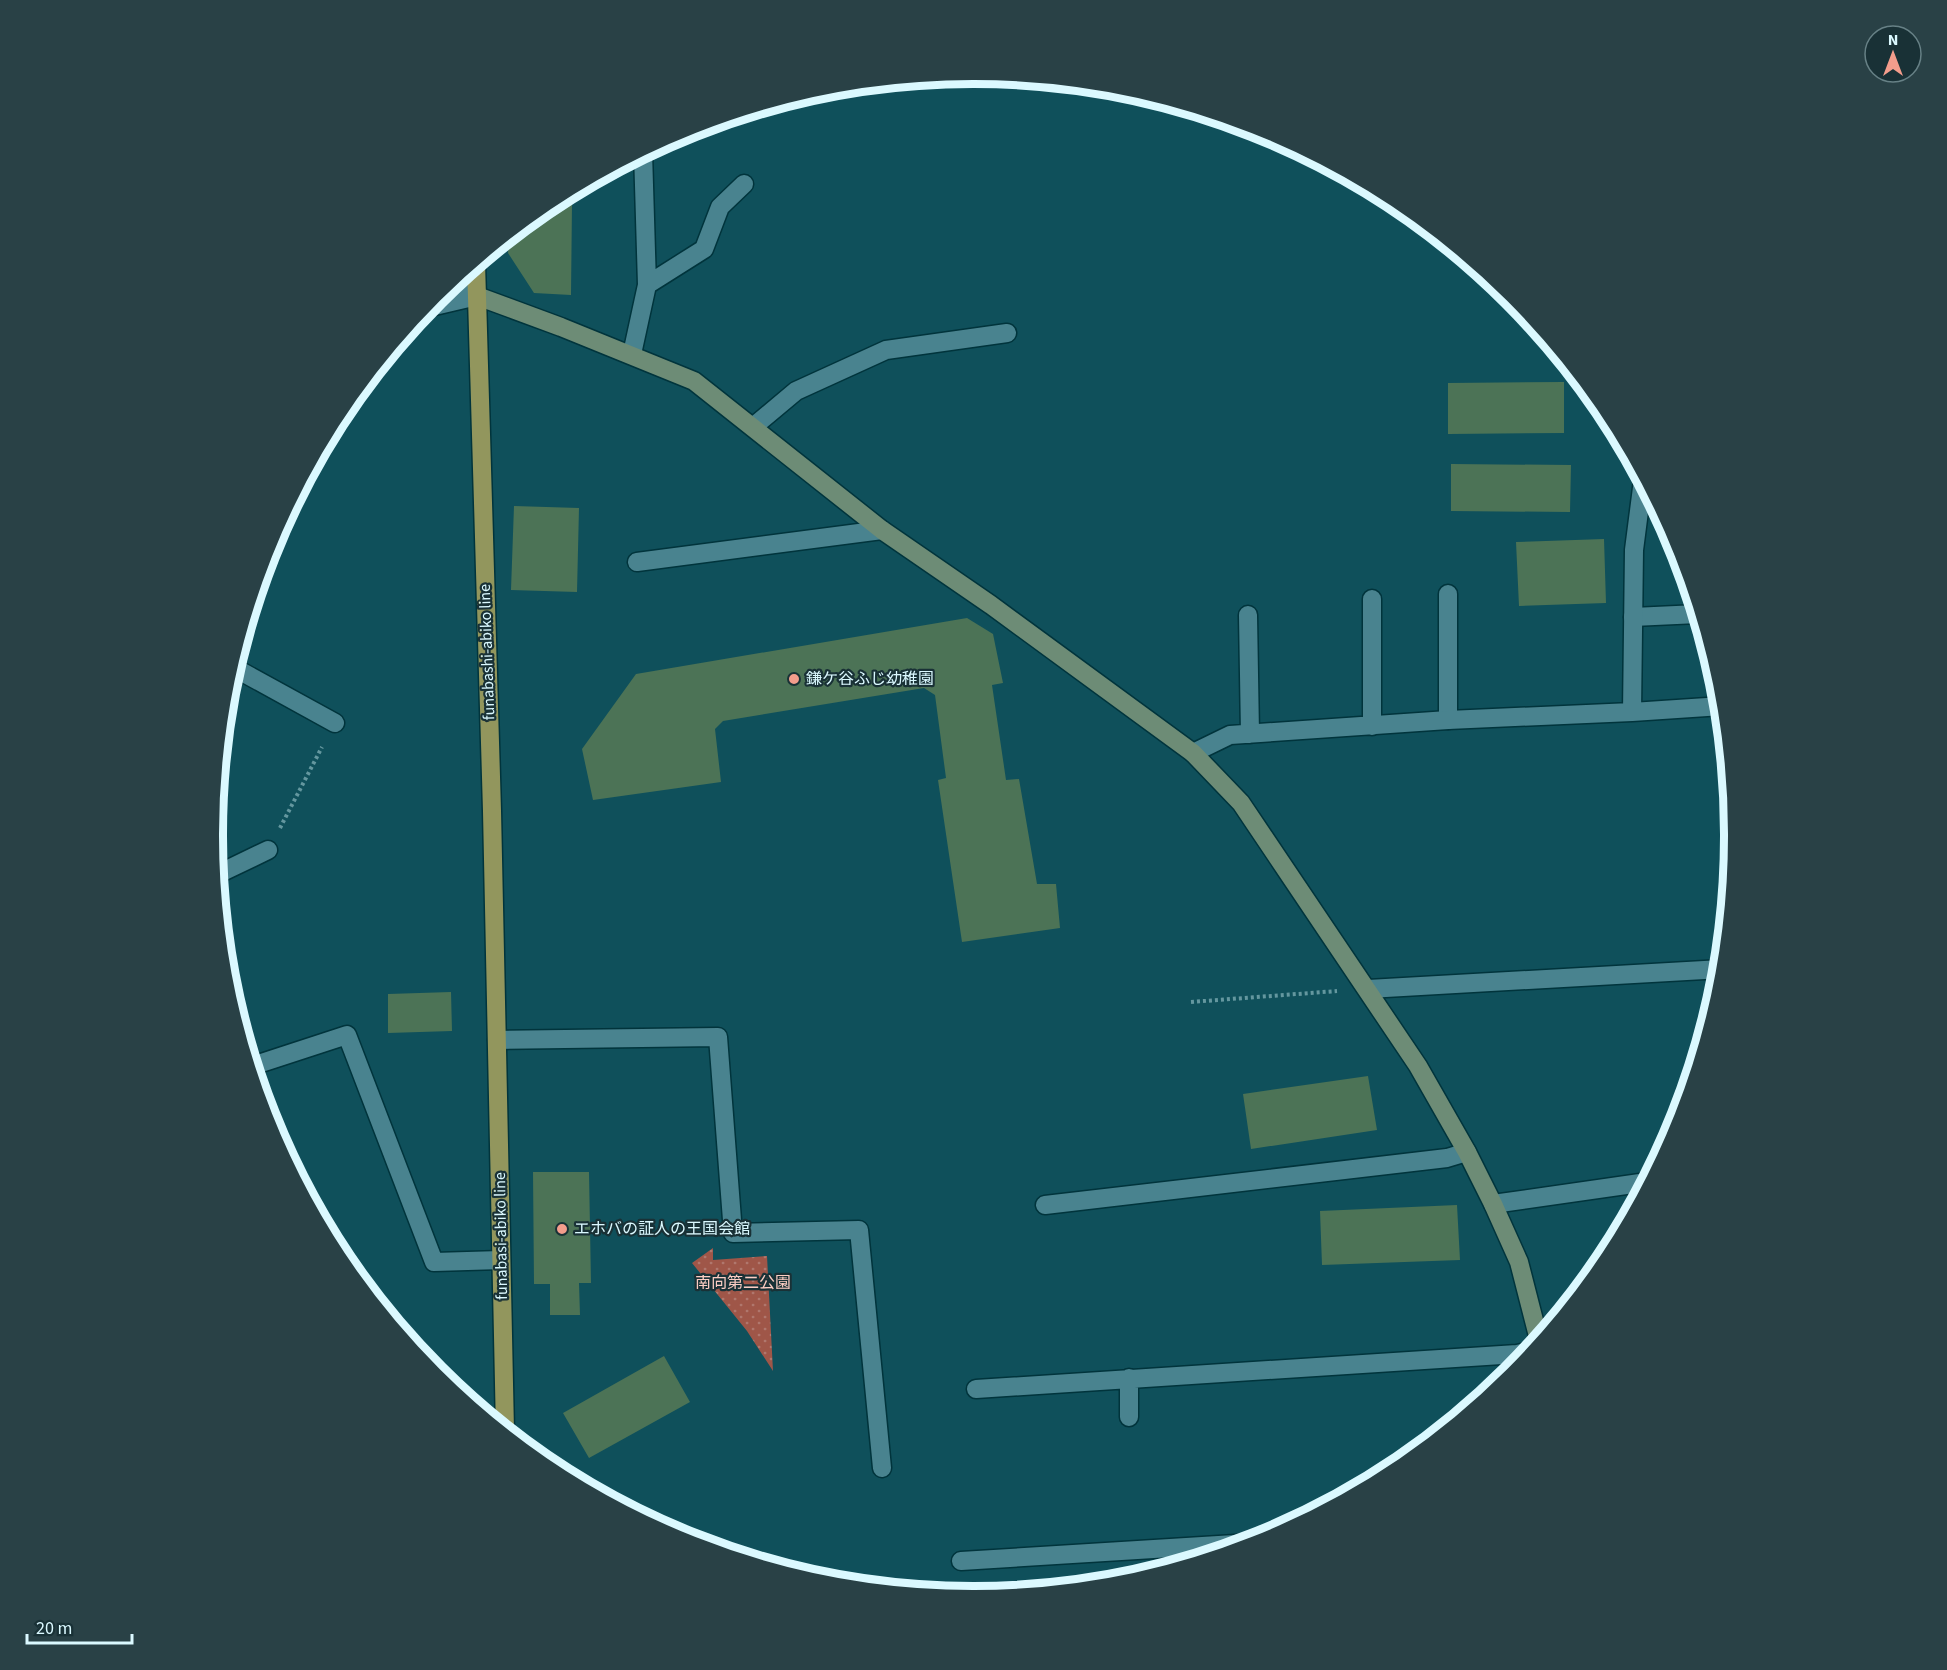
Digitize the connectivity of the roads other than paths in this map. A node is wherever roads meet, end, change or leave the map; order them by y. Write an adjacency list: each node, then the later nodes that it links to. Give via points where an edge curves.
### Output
1 (643, 160): 4 (street)
2 (744, 184): 4 (street, via 720,207 704,249)
3 (476, 272): 6 (main road, funabashi-abiko line)
4 (647, 285): 9 (street)
5 (460, 287): 6 (street)
6 (477, 296): 7 (street); 9 (street); 31 (main road, funabashi-abiko line)
7 (442, 304)
8 (1007, 333): 10 (street, via 886,350 796,391)
9 (632, 354): 10 (street, via 694,381)
10 (753, 427): 12 (street)
11 (1641, 493): 18 (street, via 1634,550)
12 (882, 530): 13 (street); 26 (street)
13 (637, 562)
14 (1448, 594): 22 (street)
15 (1372, 599): 24 (street)
16 (1691, 614): 18 (street)
17 (1248, 615): 25 (street)
18 (1633, 617): 21 (street)
19 (241, 672): 23 (street)
20 (1713, 707): 21 (street)
21 (1632, 712): 22 (street)
22 (1448, 720): 24 (street)
23 (335, 723)
24 (1372, 726): 25 (street)
25 (1250, 734): 26 (street, via 1230,735)
26 (1193, 753): 30 (street, via 1241,803)
27 (268, 850): 28 (street)
28 (223, 871)
29 (1712, 970): 30 (street)
30 (1368, 989): 33 (street)
31 (496, 1040): 37 (main road, funabasi-abiko line); 44 (street, via 718,1037 733,1233 859,1230)
32 (258, 1064): 37 (street, via 347,1035 434,1262)
33 (1467, 1152): 35 (street); 36 (street, via 1447,1158)
34 (1638, 1183): 35 (street)
35 (1493, 1204): 38 (street, via 1519,1262)
36 (1045, 1205)
37 (501, 1260): 43 (main road, funabasi-abiko line)
38 (1537, 1331)
39 (1516, 1354): 40 (street)
40 (1129, 1378): 41 (street); 42 (street)
41 (976, 1389)
42 (1129, 1417)
43 (505, 1422)
44 (882, 1468)
45 (1217, 1545): 46 (street)
46 (961, 1561)

